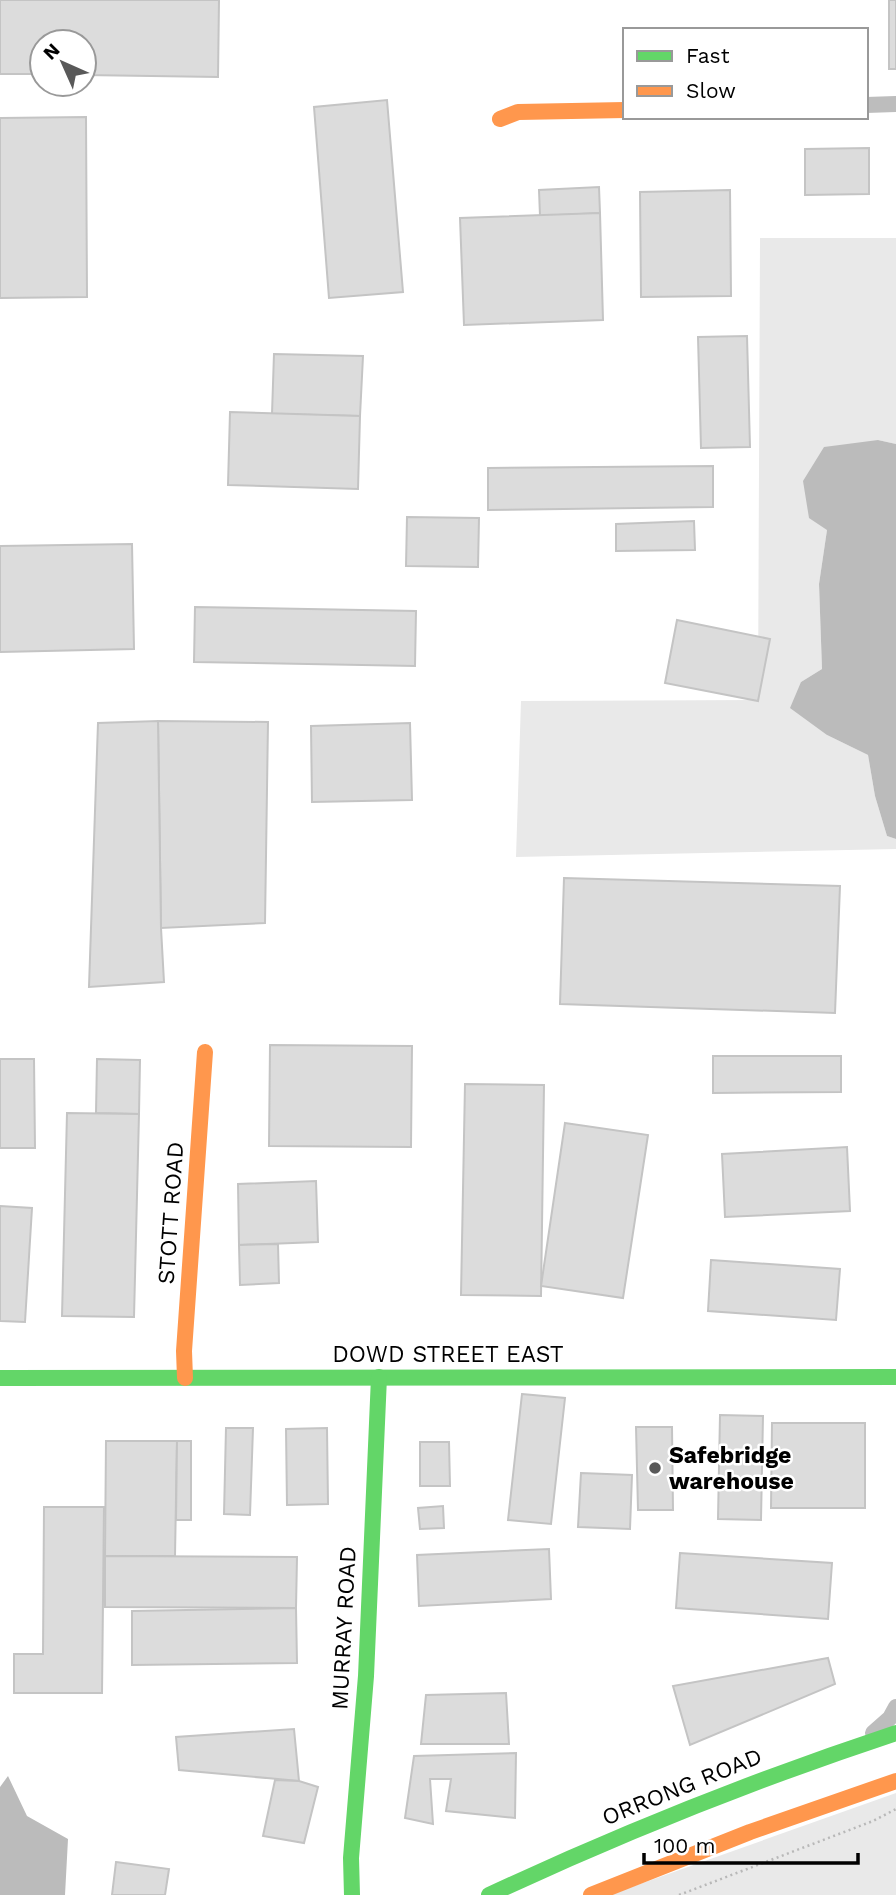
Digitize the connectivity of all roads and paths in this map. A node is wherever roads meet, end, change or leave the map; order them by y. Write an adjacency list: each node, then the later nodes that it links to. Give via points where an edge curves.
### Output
1 (896, 104): 2 (street)
2 (868, 105)
3 (623, 110): 4 (main road, via 518,112)
4 (500, 119)
5 (205, 1052): 9 (main road, STOTT ROAD)
6 (379, 1377): 7 (main road, DOWD STREET EAST); 9 (main road, DOWD STREET EAST); 15 (main road, MURRAY ROAD)
7 (896, 1377)
8 (0, 1378): 9 (main road, DOWD STREET EAST)
9 (185, 1378)
10 (896, 1707): 12 (street, via 876,1731)
11 (896, 1733): 12 (main road, ORRONG ROAD)
12 (837, 1752): 16 (main road, ORRONG ROAD, via 646,1824)
13 (896, 1781): 17 (main road)
14 (896, 1810): 18 (path)
15 (351, 1891)
16 (489, 1895)
17 (591, 1895)
18 (679, 1895)

